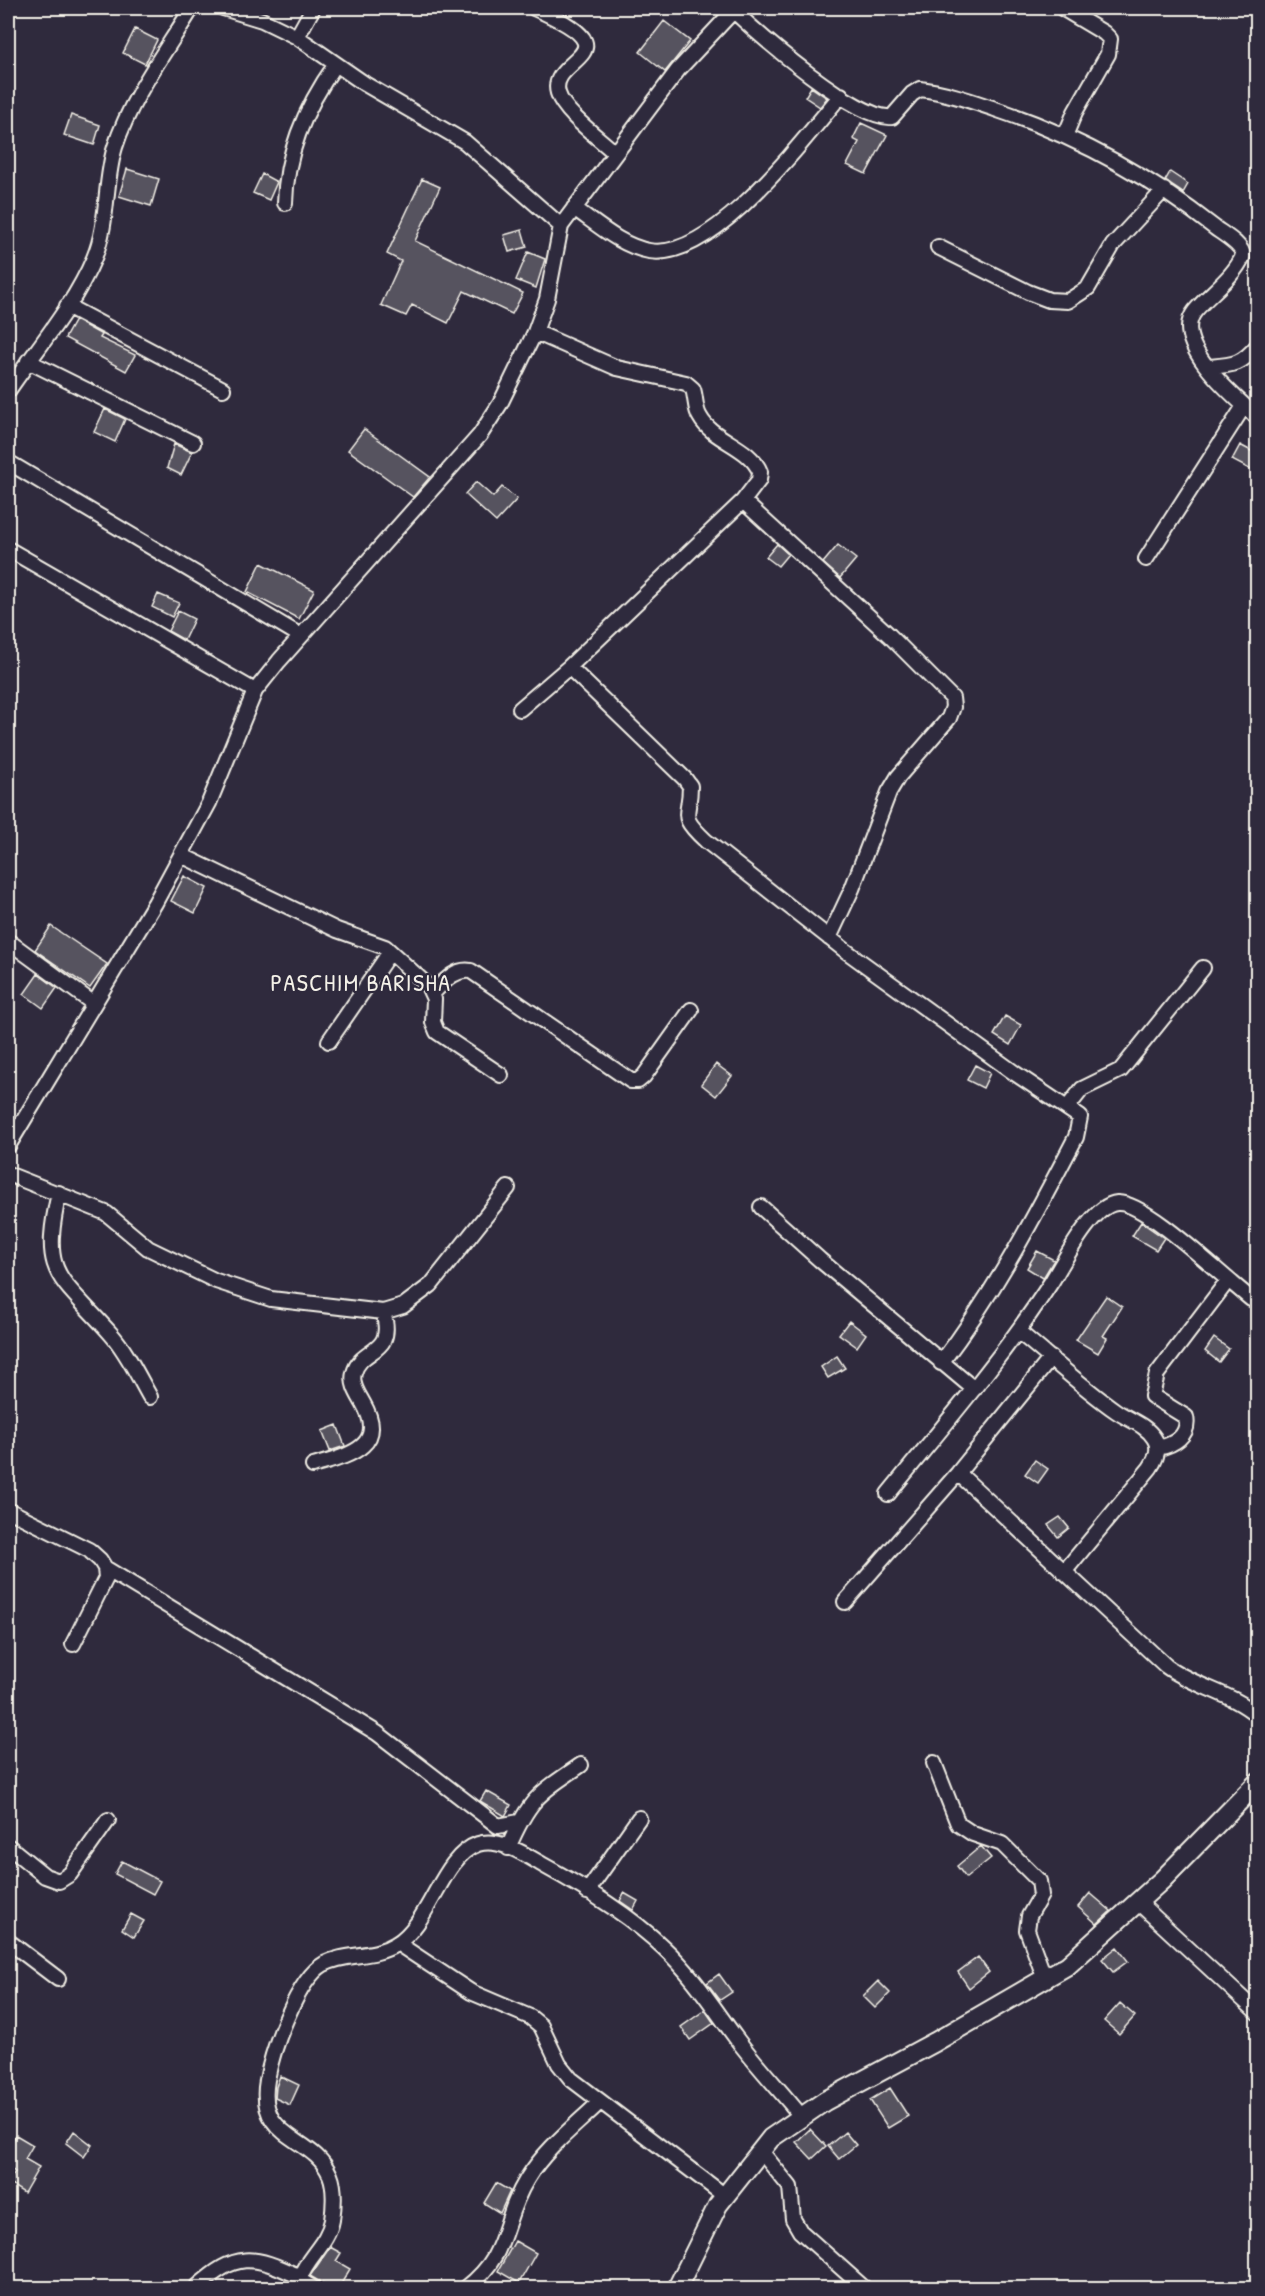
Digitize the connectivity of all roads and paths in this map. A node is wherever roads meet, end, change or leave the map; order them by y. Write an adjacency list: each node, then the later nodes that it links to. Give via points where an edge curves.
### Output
1 (192, 8): 17 (street, via 125,124 107,182 100,242 80,288)
2 (223, 8): 7 (street)
3 (313, 8): 7 (street)
4 (534, 8): 11 (street, via 583,35 584,48 560,78 558,95)
5 (1062, 8): 10 (street, via 1104,33 1111,46)
6 (735, 9): 9 (street, via 772,48); 11 (street, via 678,70)
7 (297, 36): 8 (street)
8 (336, 64): 13 (street, via 318,90 296,138 287,165); 15 (street, via 465,142)
9 (841, 95): 10 (street, via 886,118 892,117 920,89 935,91 1014,115); 14 (street, via 762,185 695,243 675,251 648,251 617,238)
10 (1065, 136): 12 (street, via 1104,153)
11 (615, 153): 14 (street)
12 (1164, 190): 16 (street, via 1113,245 1089,288 1068,301 1049,300 1028,292); 21 (street, via 1243,251 1240,263 1190,319 1188,334)
13 (285, 203)
14 (574, 208): 15 (street)
15 (561, 226): 18 (street, via 551,281)
16 (938, 247)
17 (67, 306): 20 (street); 22 (street)
18 (535, 332): 28 (street, via 617,368 678,380 693,389 704,423 758,466 759,480); 31 (street, via 500,404 480,435)
19 (1257, 345): 21 (street, via 1245,360)
20 (28, 361): 23 (street); 26 (street)
21 (1207, 367): 24 (street)
22 (223, 389)
23 (8, 391)
24 (1244, 406): 25 (street); 30 (street)
25 (1257, 418)
26 (193, 443)
27 (8, 462): 31 (street)
28 (743, 501): 32 (street); 36 (street, via 952,698 949,718 889,792)
29 (8, 549): 33 (street)
30 (1146, 560)
31 (301, 636): 33 (street)
32 (569, 667): 34 (street); 36 (street, via 685,779 690,786 685,817 690,827)
33 (255, 691): 35 (street, via 213,793)
34 (520, 709)
35 (181, 855): 38 (street, via 337,930 380,943); 41 (street)
36 (829, 938): 45 (street)
37 (8, 941): 41 (street)
38 (390, 952): 40 (street, via 424,980); 43 (street)
39 (1203, 968): 45 (street, via 1121,1070 1082,1089)
40 (432, 994): 42 (street, via 455,974 471,971 631,1082 644,1076); 44 (street, via 437,1032)
41 (94, 1004): 46 (street)
42 (691, 1010)
43 (329, 1041)
44 (501, 1075)
45 (1067, 1108): 56 (street, via 1080,1117 1076,1137 1005,1270)
46 (8, 1146)
47 (8, 1174): 49 (street)
48 (508, 1188): 53 (street, via 431,1284 403,1306)
49 (59, 1193): 53 (street, via 106,1213 148,1248 216,1281 272,1299); 58 (street, via 50,1242 59,1277 112,1336)
50 (761, 1207): 56 (street)
51 (1232, 1283): 52 (street); 54 (street, via 1171,1231 1119,1203 1097,1213); 59 (street, via 1221,1288 1157,1374 1152,1396 1186,1417 1187,1422 1184,1433 1173,1444)
52 (1257, 1301)
53 (383, 1312): 60 (street, via 384,1338 359,1364 354,1376 356,1391 371,1420 367,1441 359,1451)
54 (1018, 1332): 55 (street); 57 (street)
55 (1051, 1358): 59 (street, via 1119,1413 1147,1430); 61 (street)
56 (941, 1363): 57 (street)
57 (974, 1389): 62 (street)
58 (150, 1397)
59 (1158, 1448): 65 (street, via 1150,1468)
60 (313, 1466)
61 (958, 1473): 65 (street); 66 (street)
62 (888, 1494)
63 (8, 1510): 64 (street, via 88,1550)
64 (105, 1568): 67 (street, via 106,1578); 74 (street, via 377,1733 498,1826)
65 (1064, 1572): 68 (street, via 1178,1675 1233,1699)
66 (845, 1602)
67 (73, 1644)
68 (1257, 1716)
69 (934, 1763): 82 (street, via 958,1824 1002,1844 1039,1881 1041,1895 1029,1916 1027,1930)
70 (581, 1765): 74 (street, via 532,1801)
71 (1257, 1782): 78 (street)
72 (639, 1818): 77 (street)
73 (108, 1820): 75 (street, via 70,1874 59,1881 45,1876)
74 (519, 1822): 76 (street)
75 (8, 1846)
76 (508, 1848): 77 (street); 80 (street, via 479,1843 467,1850 447,1873 417,1926)
77 (587, 1892): 85 (street, via 665,1948)
78 (1139, 1903): 82 (street, via 1068,1965); 83 (street)
79 (8, 1941): 81 (street)
80 (397, 1943): 84 (street, via 471,1992 530,2017 545,2032 559,2064 571,2079); 88 (street, via 380,1953 323,1965 307,1980 271,2060 266,2106 273,2122 321,2162 333,2187 332,2220)
81 (58, 1979)
82 (1045, 1979): 85 (street)
83 (1257, 2013)
84 (600, 2102): 87 (street); 91 (street, via 528,2176 511,2210 495,2260)
85 (801, 2116): 86 (street)
86 (760, 2150): 87 (street); 93 (street, via 790,2187 793,2219 800,2231)
87 (725, 2196): 92 (street)
88 (300, 2277): 89 (street, via 275,2265 246,2258 221,2267); 90 (street)
89 (196, 2289)
90 (313, 2289)
91 (465, 2289)
92 (677, 2289)
93 (864, 2289)

